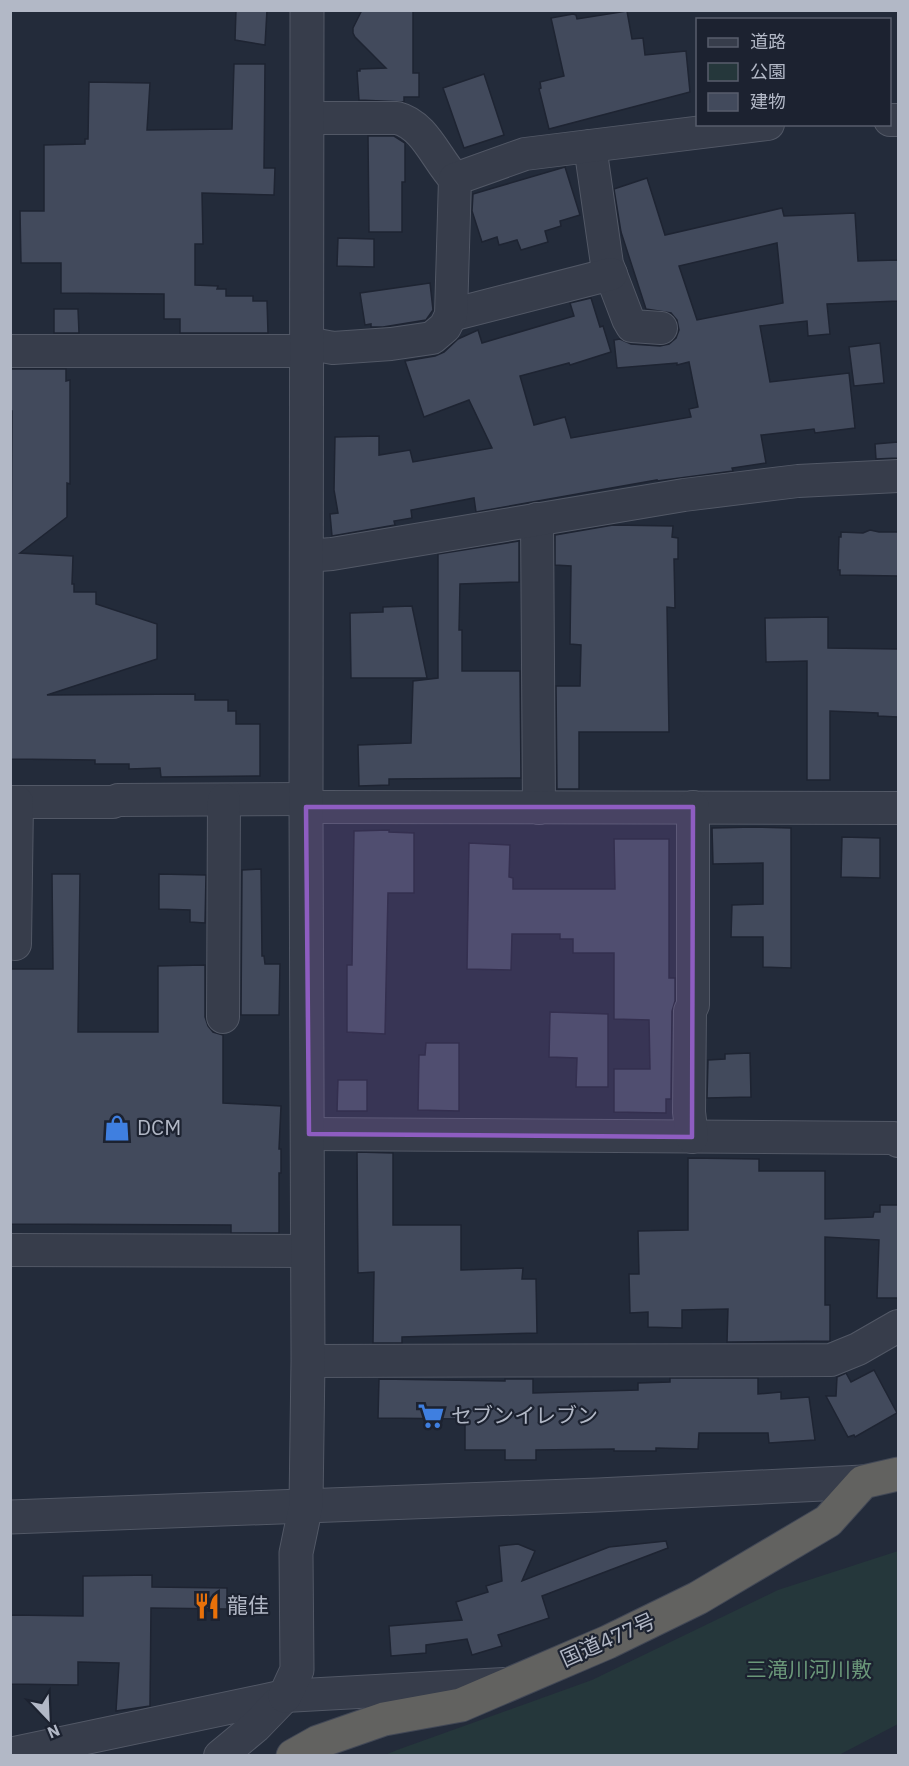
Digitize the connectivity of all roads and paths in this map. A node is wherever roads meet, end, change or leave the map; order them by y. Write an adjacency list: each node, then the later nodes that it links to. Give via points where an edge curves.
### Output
1 (307, 10): 2 (street)
2 (307, 118): 5 (street, via 407,120 421,132); 9 (street)
3 (752, 126): 4 (street)
4 (590, 146): 5 (street, via 525,154); 6 (street)
5 (455, 179): 7 (street)
6 (611, 274): 7 (street); 8 (street, via 632,326)
7 (451, 315): 9 (street, via 445,327 432,338 391,344)
8 (661, 328)
9 (307, 347): 10 (street); 13 (street)
10 (10, 351)
11 (898, 476): 12 (street, via 798,481)
12 (537, 519): 13 (street); 18 (street)
13 (306, 556): 16 (street)
14 (224, 800): 15 (street); 16 (street); 21 (street)
15 (14, 802): 20 (street)
16 (306, 803): 18 (street); 22 (street)
17 (693, 807): 18 (street); 19 (street); 23 (street, via 693,1005 688,1112)
18 (539, 808)
19 (898, 808)
20 (15, 944)
21 (223, 1017)
22 (309, 1134): 23 (street); 26 (street)
23 (692, 1137): 24 (street)
24 (898, 1141)
25 (10, 1250): 26 (street)
26 (308, 1251): 28 (street)
27 (898, 1326): 28 (street, via 831,1360)
28 (308, 1361): 31 (street)
29 (898, 1475): 30 (highway)
30 (863, 1482): 31 (street); 33 (highway, 国道477号, via 828,1521 698,1598)
31 (306, 1505): 32 (street); 34 (street, via 296,1553 297,1670)
32 (10, 1517)
33 (508, 1684): 34 (street); 37 (highway, 国道477号, via 461,1705 384,1719)
34 (285, 1696): 35 (street); 36 (street)
35 (10, 1754)
36 (220, 1755)
37 (293, 1755)

